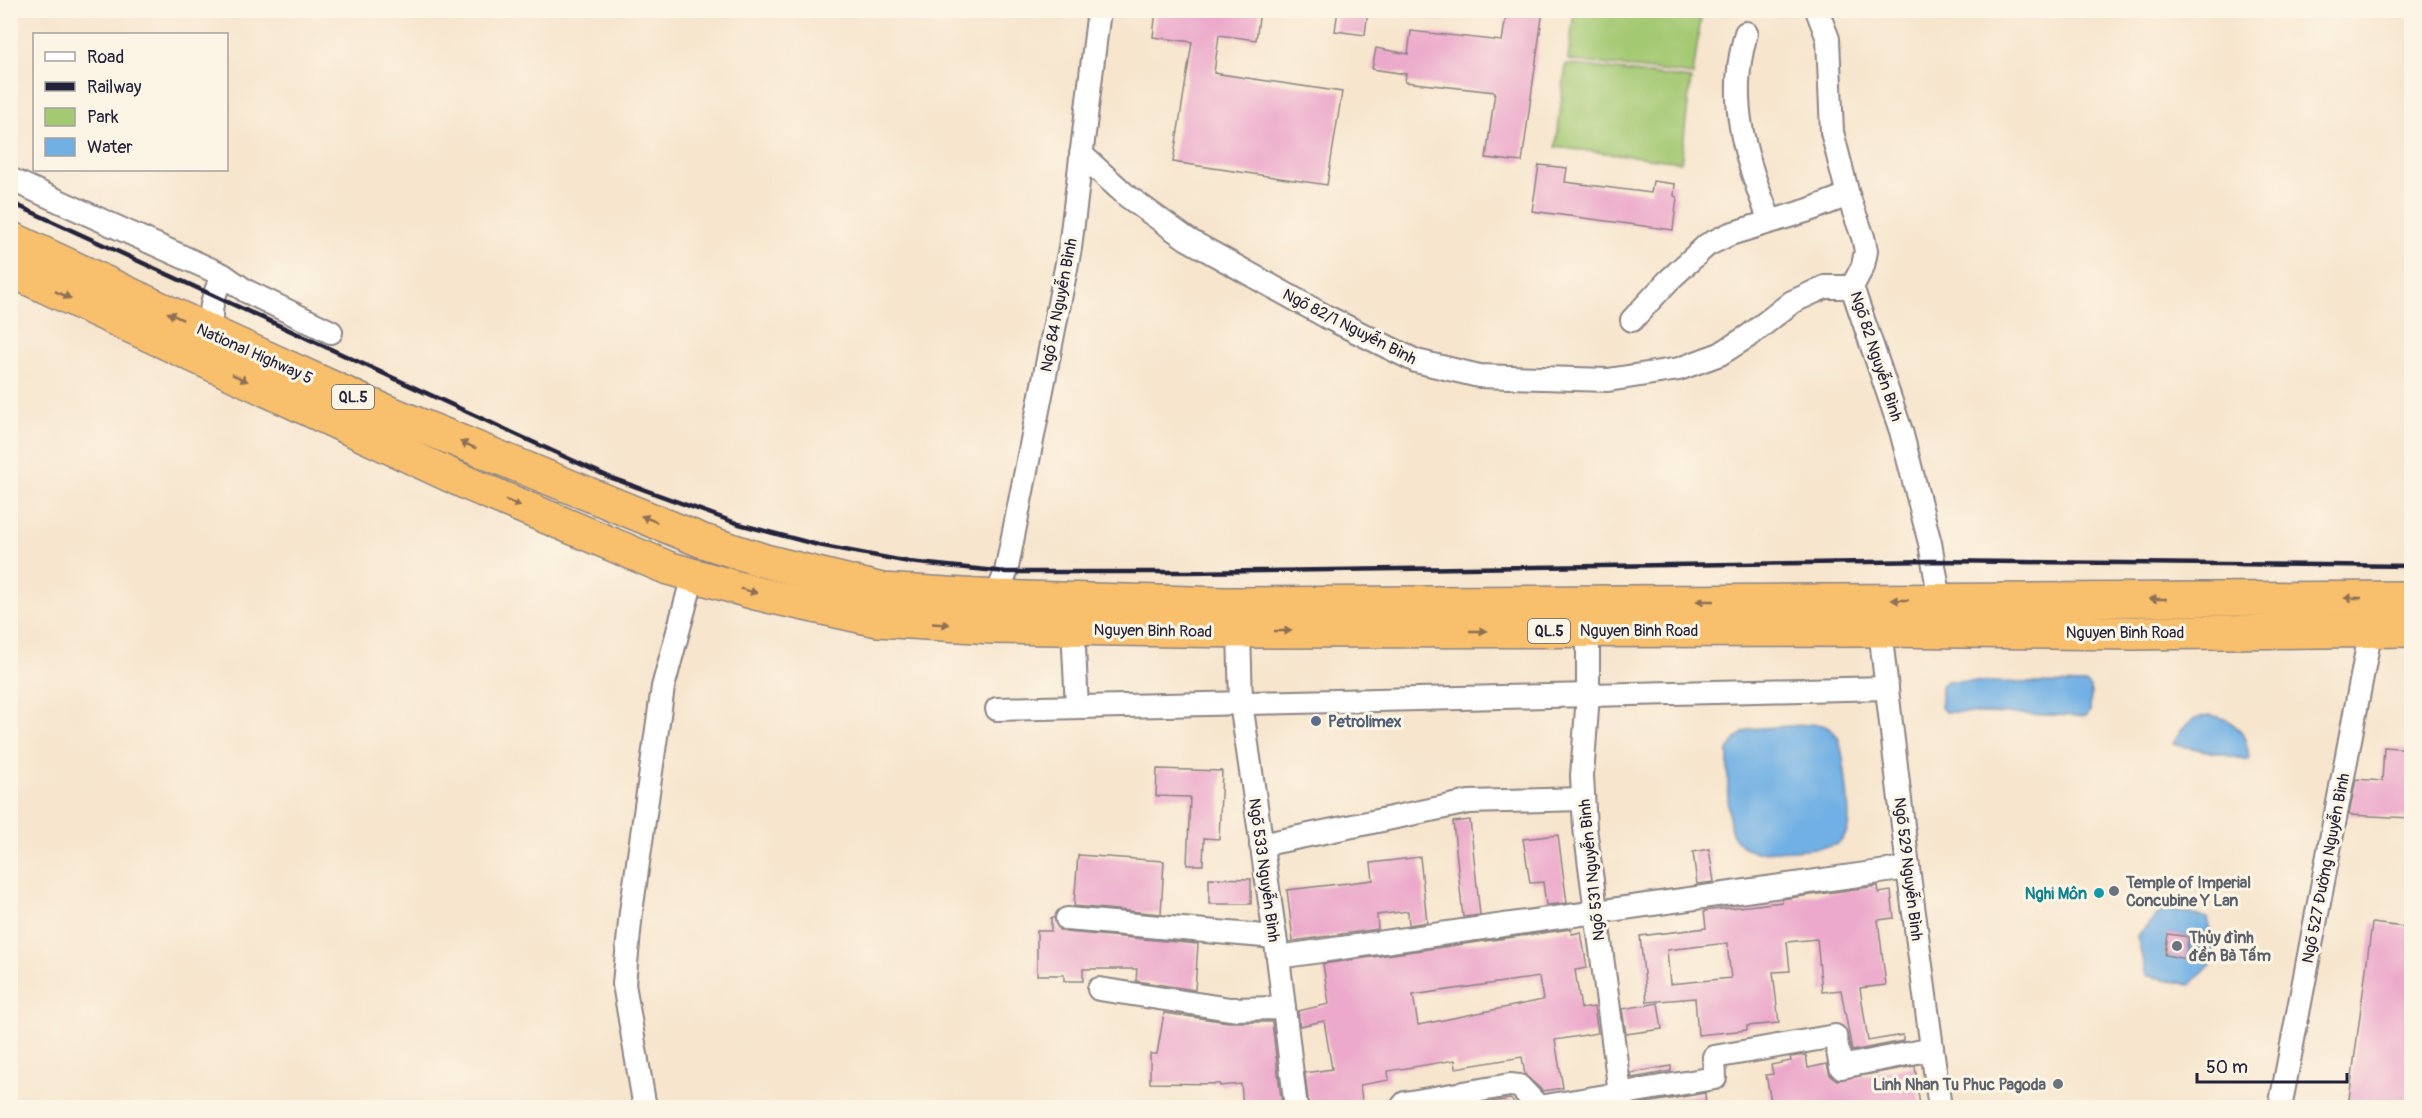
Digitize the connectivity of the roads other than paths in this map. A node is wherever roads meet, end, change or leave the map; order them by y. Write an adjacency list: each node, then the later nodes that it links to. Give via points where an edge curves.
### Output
1 (1099, 10): 4 (street, Ngõ 84 Nguyễn Bình)
2 (1817, 10): 6 (street, Ngõ 82 Nguyễn Bình, via 1828,39 1832,132)
3 (1746, 33): 7 (street, via 1738,69 1740,124 1750,171)
4 (1081, 154): 11 (street, Ngõ 82/1 Nguyễn Bình, via 1127,196 1187,238 1297,300 1416,361 1479,376 1608,380 1679,369 1720,354 1792,302 1825,287); 17 (street, Ngõ 84 Nguyễn Bình, via 1070,248 1006,572)
5 (10, 179): 10 (street)
6 (1848, 195): 7 (street); 11 (street, Ngõ 82 Nguyễn Bình, via 1866,251)
7 (1770, 221): 12 (street, via 1707,245)
8 (10, 238): 14 (highway, National Highway 5 / QL.5, one-way to 8)
9 (10, 270): 16 (highway, National Highway 5 / QL.5, one-way to 16, via 471,485)
10 (223, 275): 13 (street, via 246,291); 14 (street, via 210,310)
11 (1852, 287): 19 (street, Ngõ 82 Nguyễn Bình, via 1901,431 1930,543)
12 (1632, 320)
13 (331, 332)
14 (212, 333): 15 (highway, National Highway 5 / QL.5, one-way to 14, via 368,404)
15 (703, 541): 17 (highway, Nguyen Binh Road / QL.5, via 882,590)
16 (693, 576): 20 (highway, Nguyen Binh Road / QL.5, one-way to 20, via 877,620); 41 (street, via 663,687 624,984)
17 (996, 597): 19 (highway, Nguyen Binh Road / QL.5, one-way to 17, via 1226,604)
18 (2412, 598): 19 (highway, Nguyen Binh Road / QL.5, one-way to 19)
19 (1940, 600)
20 (1073, 628): 25 (highway, Nguyen Binh Road / QL.5); 29 (street)
21 (2371, 629): 23 (highway, Nguyen Binh Road / QL.5, via 2136,633); 24 (highway, Nguyen Binh Road / QL.5); 45 (street, Ngõ 527 Đường Nguyễn Bình)
22 (1588, 630): 23 (highway, Nguyen Binh Road / QL.5); 25 (highway, Nguyen Binh Road / QL.5, one-way to 22); 27 (street, Ngõ 531 Nguyễn Bình)
23 (1880, 630): 26 (street, Ngõ 529 Nguyễn Bình)
24 (2412, 630)
25 (1239, 631): 28 (street, Ngõ 533 Nguyễn Bình)
26 (1887, 688): 27 (street); 33 (street, Ngõ 529 Nguyễn Bình)
27 (1588, 695): 28 (street); 31 (street, Ngõ 531 Nguyễn Bình)
28 (1241, 703): 29 (street); 32 (street, Ngõ 533 Nguyễn Bình)
29 (1077, 707): 30 (street)
30 (998, 709)
31 (1583, 799): 32 (street, via 1468,802); 34 (street, Ngõ 531 Nguyễn Bình)
32 (1261, 845): 36 (street, Ngõ 533 Nguyễn Bình)
33 (1908, 868): 34 (street); 39 (street, Ngõ 529 Nguyễn Bình)
34 (1595, 912): 36 (street); 40 (street, Ngõ 531 Nguyễn Bình)
35 (1067, 919): 36 (street)
36 (1276, 947): 38 (street, Ngõ 533 Nguyễn Bình)
37 (1099, 989): 38 (street, via 1230,1009)
38 (1284, 1008): 42 (street, Ngõ 533 Nguyễn Bình)
39 (1932, 1049): 40 (street, via 1840,1067 1835,1036 1714,1057 1715,1078); 44 (street, Ngõ 529 Nguyễn Bình)
40 (1621, 1101): 43 (street, via 1539,1107 1519,1086 1510,1085 1405,1103)
41 (645, 1107)
42 (1296, 1107)
43 (1401, 1107)
44 (1940, 1107)
45 (2280, 1107)

